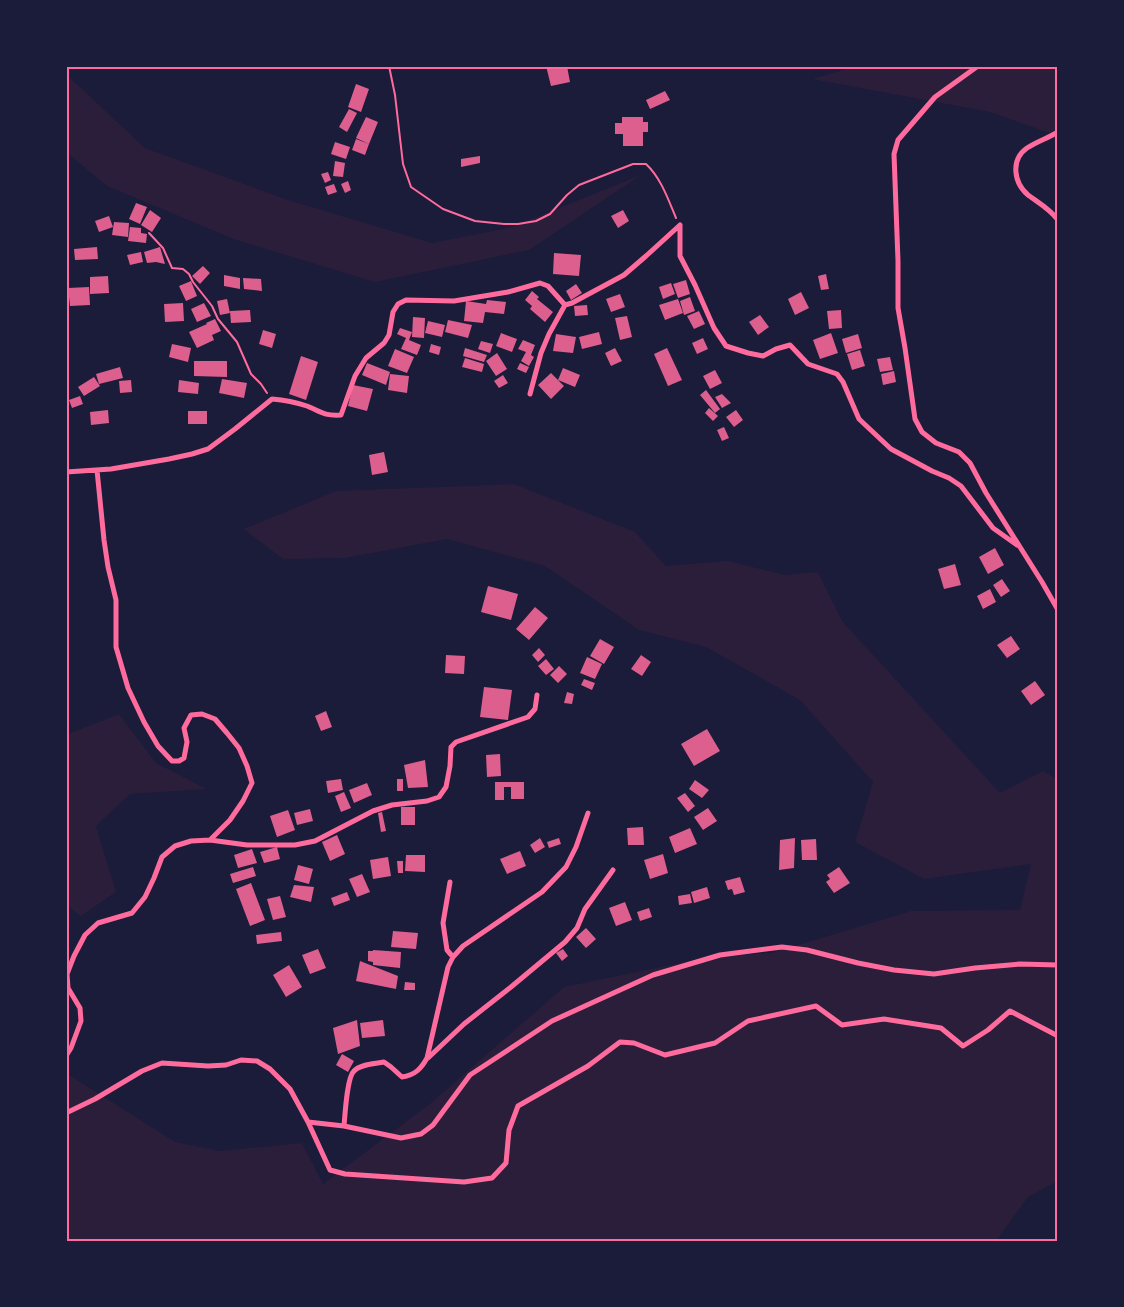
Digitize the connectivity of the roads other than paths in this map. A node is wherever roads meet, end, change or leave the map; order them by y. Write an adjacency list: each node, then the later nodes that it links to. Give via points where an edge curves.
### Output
1 (978, 66): 8 (street, via 936,97 898,140 894,154 898,308 915,419 922,432 936,443 959,452 970,463)
2 (1058, 132): 3 (street, via 1026,148 1016,163 1015,172 1021,188)
3 (1058, 220)
4 (565, 305): 5 (street, via 541,353); 6 (street, via 548,286 540,283 508,292 454,300 406,300 393,312 389,335 384,343 366,358 355,376 341,415 331,416 307,406 272,399 208,449 169,459); 8 (street, via 624,275 680,225 680,256 726,346 763,356 790,346 808,364 837,374 859,419 891,449 962,486 993,528)
5 (530, 394)
6 (96, 470): 7 (street); 12 (street, via 105,548 116,600 116,647 128,688 144,722 158,746 172,761 179,761 184,758 187,742 184,728 191,715 202,714 215,719 239,748 247,766 252,783 243,801)
7 (66, 472)
8 (1020, 547): 9 (street)
9 (1058, 610)
10 (538, 695): 12 (street, via 535,709 528,717 456,742 451,747 446,787 439,797 372,811 314,841 295,845 247,845)
11 (588, 813): 15 (street, via 566,867 542,892 463,946)
12 (210, 840): 18 (street, via 174,846 162,857 145,897 132,913 98,923 85,935 66,974 68,988 80,1008 81,1022)
13 (613, 870): 19 (street, via 565,942)
14 (450, 882): 15 (street, via 443,923 447,950)
15 (453, 957): 19 (street)
16 (1058, 965): 22 (street, via 1020,964 934,974 894,970 782,947 720,955 653,975 552,1021 470,1075 433,1125 421,1134 401,1138)
17 (1058, 1036): 21 (street, via 1010,1011 963,1046 941,1028 884,1019 842,1025 816,1006 748,1021 714,1043 665,1055 634,1043 620,1042 588,1066 518,1106 509,1130 506,1163 492,1178 464,1182 345,1174 330,1170)
18 (66, 1056)
19 (427, 1058): 22 (street, via 421,1069 410,1076 402,1077 384,1062 354,1071 350,1078)
20 (66, 1113): 21 (street, via 142,1071 162,1064 208,1066 241,1060 257,1061 270,1069 290,1089)
21 (308, 1122): 22 (street)
22 (344, 1126)

